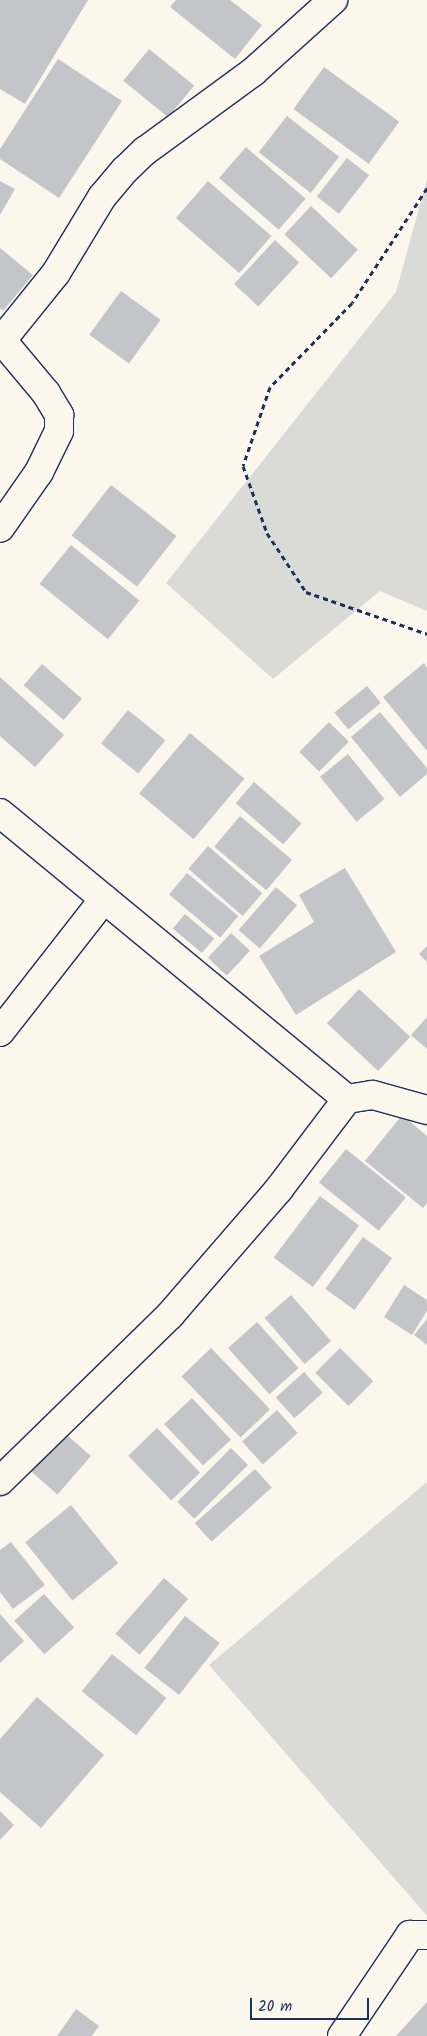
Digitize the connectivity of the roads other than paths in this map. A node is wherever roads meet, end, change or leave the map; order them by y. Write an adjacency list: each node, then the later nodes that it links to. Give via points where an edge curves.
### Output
1 (333, 0): 2 (street, via 253,72 145,151 125,170 102,198 56,273)
2 (1, 339): 3 (street, via 46,393 59,415 59,431 39,472)
3 (0, 528)
4 (0, 813): 5 (street)
5 (104, 899): 6 (street); 7 (street)
6 (0, 1032)
7 (347, 1099): 8 (street, via 372,1095); 9 (street, via 279,1189 170,1315)
8 (427, 1110)
9 (0, 1480)
10 (427, 1935): 11 (street, via 410,1935)
11 (342, 2036)

